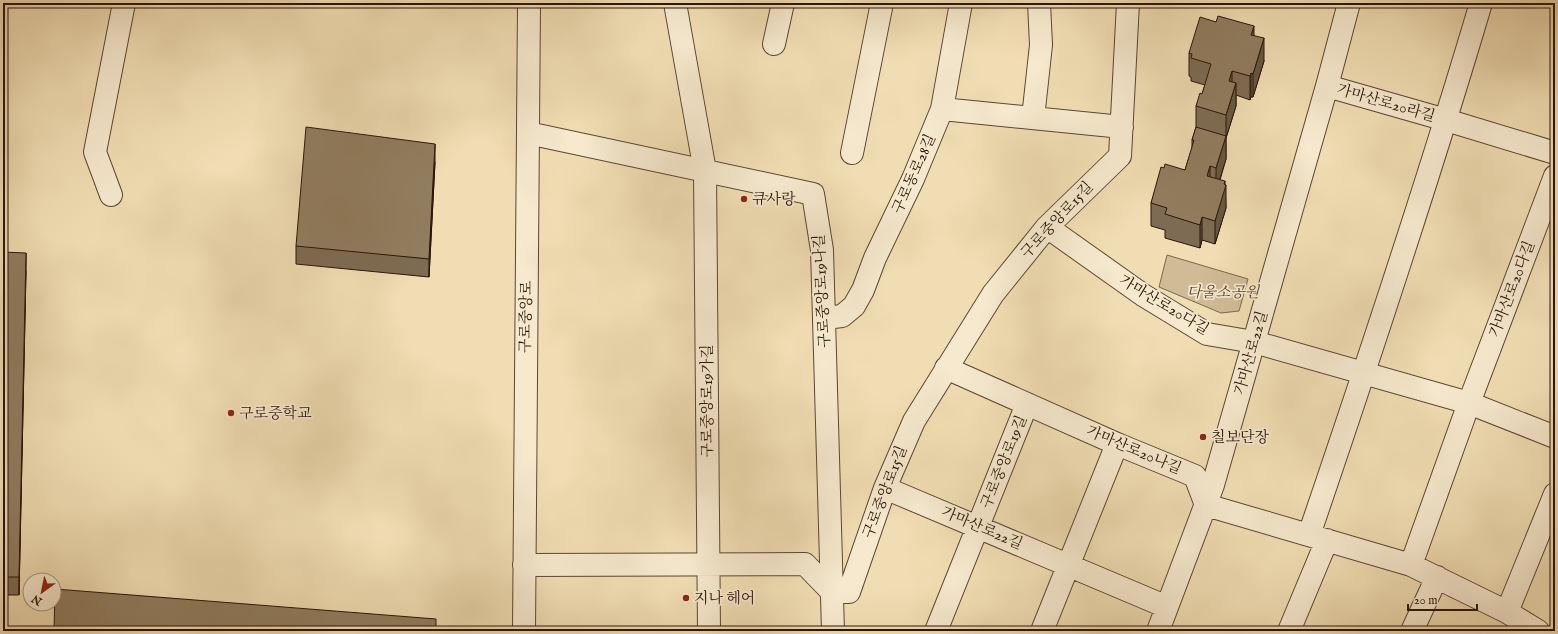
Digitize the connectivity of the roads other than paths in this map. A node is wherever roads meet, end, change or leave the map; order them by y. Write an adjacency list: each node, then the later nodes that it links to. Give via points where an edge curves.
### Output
1 (124, 3): 22 (street, via 96,152)
2 (529, 3): 17 (street, 구로중앙로)
3 (675, 3): 20 (street)
4 (783, 3): 11 (street)
5 (882, 3): 18 (street)
6 (962, 3): 13 (street, 구로동로28길)
7 (1039, 3): 14 (street, via 1041,45)
8 (1128, 3): 16 (street, 구로중앙로15길)
9 (1348, 3): 12 (street, 가마산로22길)
10 (1481, 3): 15 (street, 가마산로20라길)
11 (774, 44)
12 (1327, 86): 15 (street, 가마산로20라길); 25 (street, 가마산로22길)
13 (942, 109): 14 (street); 24 (street, 구로동로28길, via 913,179 854,306 842,316)
14 (1033, 118): 16 (street)
15 (1446, 120): 19 (street, 가마산로20라길); 27 (street)
16 (1122, 127): 23 (street, 구로중앙로15길, via 1120,156)
17 (528, 133): 20 (street, 구로중앙로19나길); 38 (street, 구로중앙로)
18 (852, 153)
19 (1555, 153)
20 (705, 171): 24 (street, 구로중앙로19나길, via 813,194 822,250); 37 (street, 구로중앙로19가길)
21 (1555, 176): 28 (street, 가마산로20다길)
22 (111, 195)
23 (1047, 227): 25 (street, 가마산로20다길, via 1143,295 1207,334); 26 (street, 구로중앙로15길, via 993,294)
24 (824, 318): 42 (street, 구로중앙로19나길)
25 (1254, 342): 27 (street, 가마산로20다길); 34 (street, 가마산로22길)
26 (946, 368): 29 (street, 가마산로20나길); 32 (street, 구로중앙로15길, via 914,421)
27 (1364, 373): 28 (street, 가마산로20다길); 36 (street)
28 (1469, 403): 30 (street, 가마산로20다길); 40 (street)
29 (1027, 404): 31 (street, 가마산로20나길); 35 (street, 구로중앙로19길)
30 (1555, 438)
31 (1117, 444): 34 (street, 가마산로20나길, via 1195,476); 39 (street)
32 (885, 488): 35 (street, 가마산로22길); 42 (street, 구로중앙로15길, via 849,592)
33 (1555, 494): 44 (street)
34 (1206, 505): 36 (street); 43 (street, 가마산로22길)
35 (978, 527): 39 (street, 가마산로22길); 48 (street, 구로중앙로19길)
36 (1318, 538): 40 (street); 51 (street)
37 (708, 564): 38 (street); 42 (street, via 805,564); 46 (street, 구로중앙로19가길)
38 (524, 565): 45 (street, 구로중앙로)
39 (1069, 565): 43 (street, 가마산로22길); 49 (street)
40 (1412, 565): 41 (street)
41 (1437, 578): 44 (street); 52 (street)
42 (832, 592): 47 (street, 구로중앙로19나길)
43 (1167, 607): 50 (street, 가마산로22길)
44 (1507, 612): 53 (street)
45 (524, 631)
46 (709, 631)
47 (834, 631)
48 (936, 631)
49 (1042, 631)
50 (1158, 631)
51 (1289, 631)
52 (1412, 631)
53 (1538, 631)

